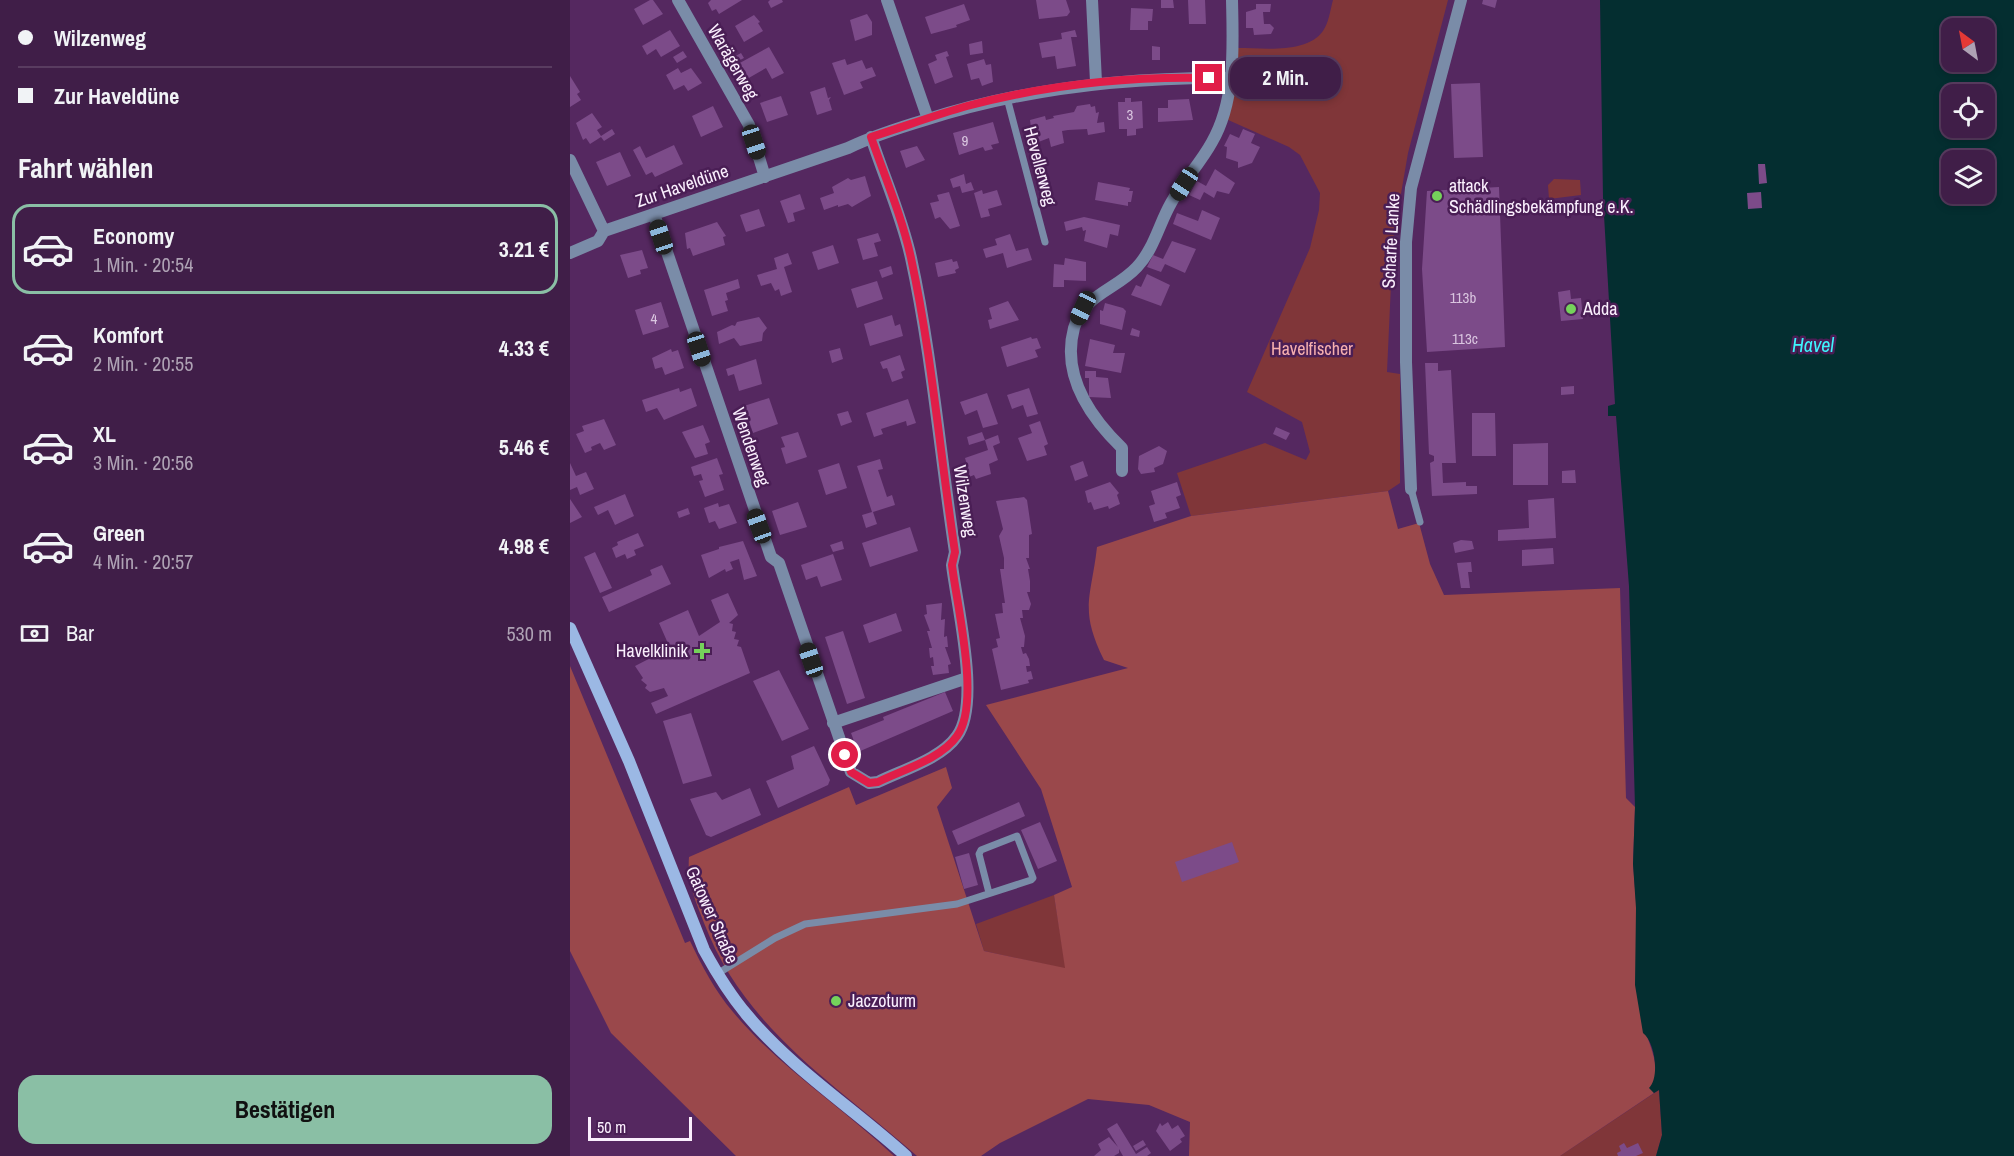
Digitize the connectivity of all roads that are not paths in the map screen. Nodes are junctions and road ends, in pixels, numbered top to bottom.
1 (678, 0) edge
2 (887, 0) edge
3 (1092, 0) edge
4 (1232, 0) edge
5 (1461, 0) edge
6 (1230, 78) junction
7 (1096, 82) junction
8 (1007, 98) junction
9 (928, 119) junction
10 (871, 137) junction
11 (570, 160) edge
12 (765, 177) junction
13 (654, 214) junction
14 (604, 231) junction
15 (1045, 242) dead end
16 (570, 253) edge
17 (1122, 471) dead end
18 (1412, 489) joint
19 (1420, 522) dead end
20 (570, 628) edge
21 (967, 678) junction
22 (833, 723) junction
23 (989, 893) junction
24 (717, 974) junction
25 (906, 1156) edge

1 - 12 street, Warägerweg
2 - 9 street
3 - 7 street
4 - 6 street
5 - 18 street, Scharfe Lanke
6 - 7 street, Zur Haveldüne
6 - 17 street
7 - 8 street, Zur Haveldüne
8 - 9 street, Zur Haveldüne
8 - 15 lane, Hevellerweg
9 - 10 street, Zur Haveldüne
10 - 12 street, Zur Haveldüne
10 - 21 street, Wilzenweg
11 - 14 street
12 - 13 street, Zur Haveldüne
13 - 14 street, Zur Haveldüne
13 - 22 street, Wendenweg
14 - 16 street, Zur Haveldüne
18 - 19 lane
20 - 24 main road, Gatower Straße
21 - 22 street
21 - 22 street, Wilzenweg
23 - 23 lane
23 - 24 lane
24 - 25 main road, Gatower Straße

